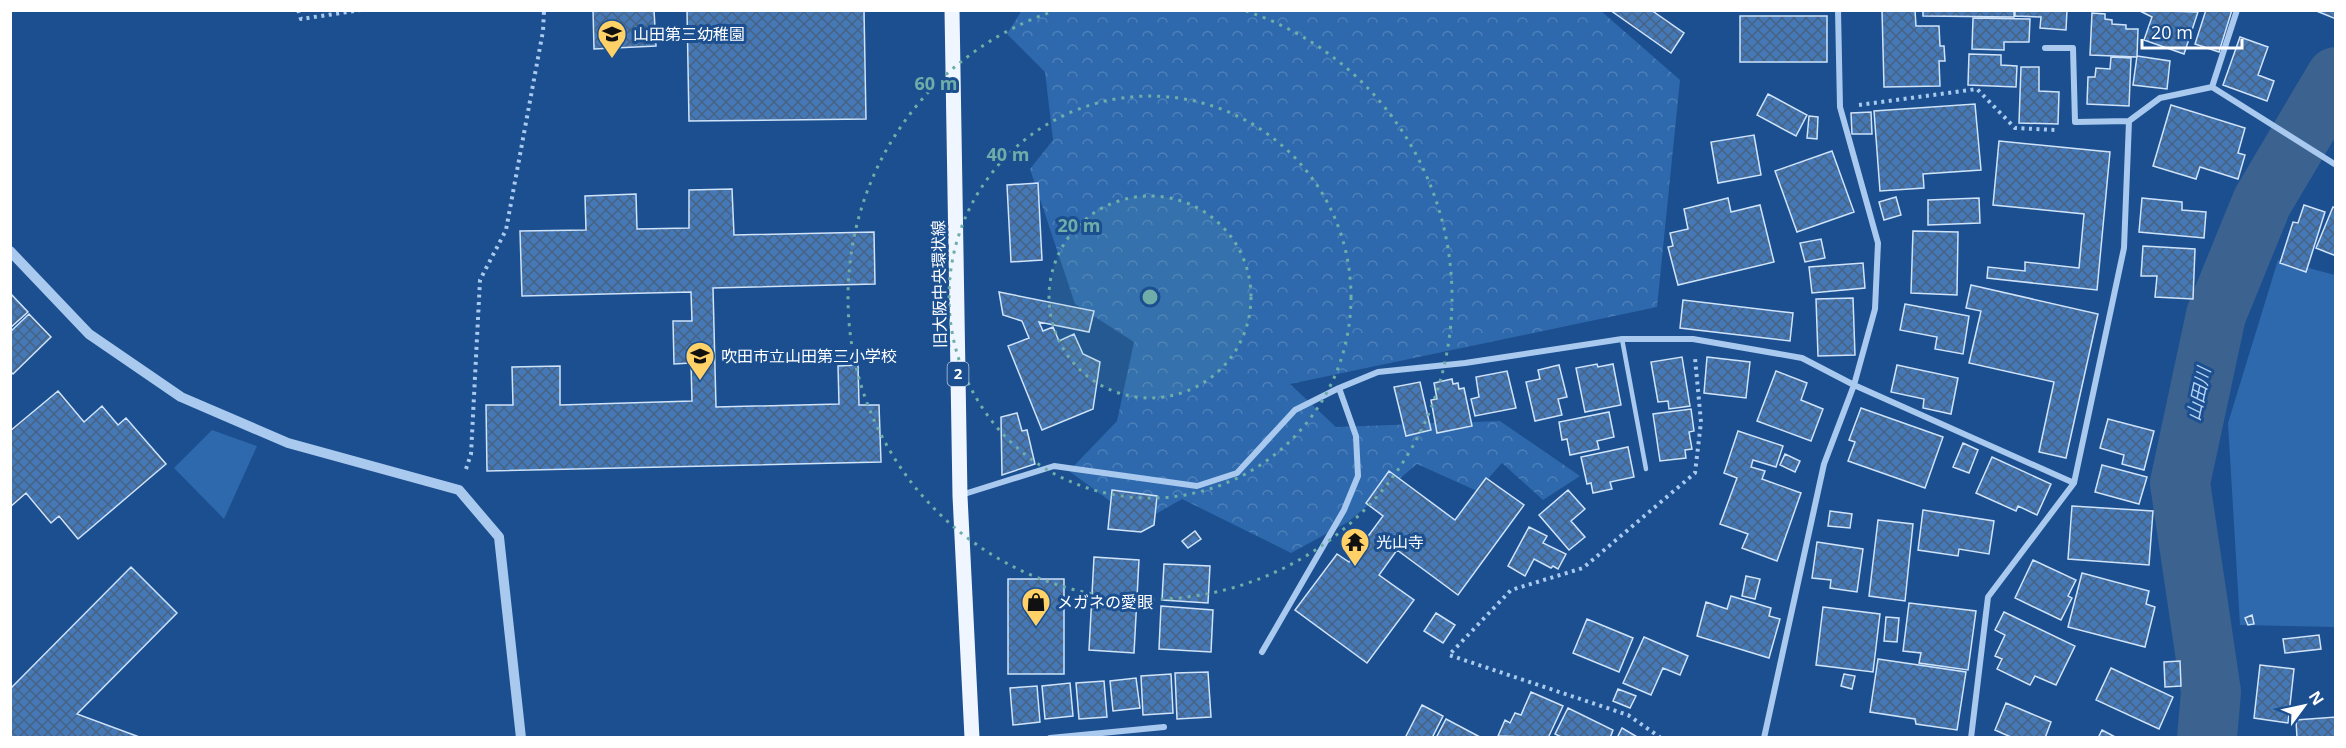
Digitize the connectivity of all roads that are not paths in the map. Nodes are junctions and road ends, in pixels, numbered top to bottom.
1 (952, 10) edge
2 (1838, 10) edge
3 (2237, 10) edge
4 (2045, 48) dead end
5 (2212, 87) junction
6 (2129, 122) junction
7 (2332, 163) edge
8 (10, 251) edge
9 (1622, 339) junction
10 (1854, 385) junction
11 (1339, 387) junction
12 (1646, 469) dead end
13 (2074, 483) junction
14 (960, 496) junction
15 (1262, 652) dead end
16 (1164, 728) dead end
17 (522, 738) edge
18 (972, 738) edge
19 (1050, 738) edge
20 (1764, 738) edge
21 (1971, 738) edge

1 - 14 main road, 旧大阪中央環状線 / 2
2 - 10 street
3 - 5 street
4 - 6 street
5 - 6 street
5 - 7 street
6 - 13 street
8 - 17 street
9 - 10 street
9 - 11 street
9 - 12 lane
10 - 13 street
10 - 20 street
11 - 14 street
11 - 15 street
13 - 21 street
14 - 18 main road, 旧大阪中央環状線 / 2
16 - 19 street

